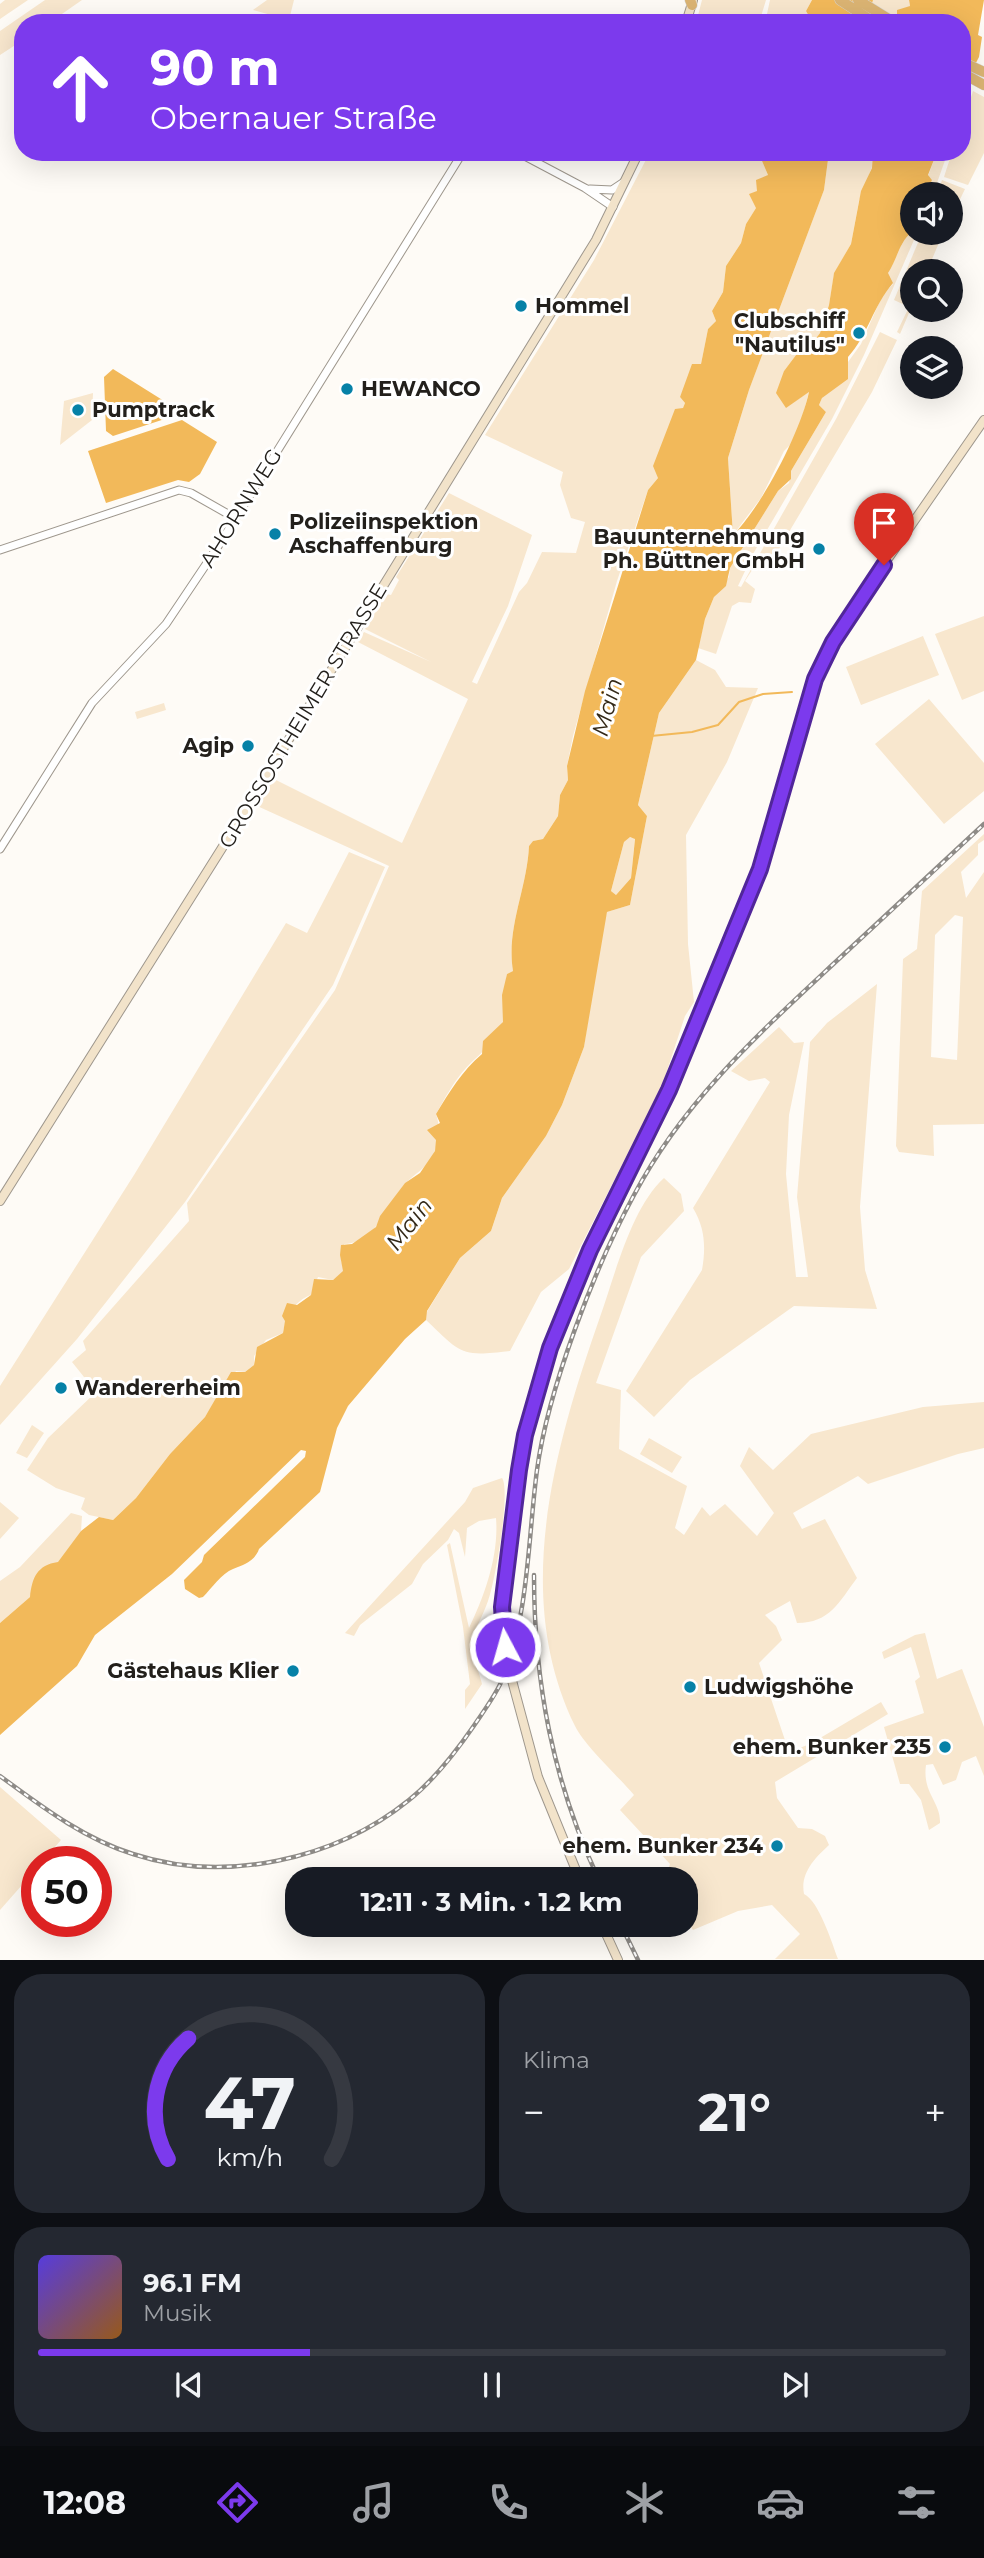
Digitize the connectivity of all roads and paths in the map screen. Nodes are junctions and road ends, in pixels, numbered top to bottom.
1 (840, 0) edge
2 (859, 0) edge
3 (861, 14) edge
4 (881, 14) edge
5 (457, 161) edge
6 (534, 161) edge
7 (635, 161) edge
8 (627, 179) junction
9 (585, 188) junction
10 (613, 207) junction
11 (984, 419) edge
12 (235, 518) junction
13 (0, 550) edge
14 (0, 849) edge
15 (0, 1201) edge
16 (575, 1867) edge
17 (608, 1937) edge
18 (618, 1959) edge

1 - 3 highway
2 - 4 highway
5 - 12 street, AHORNWEG
6 - 9 street
7 - 8 main road, GROSSOSTHEIMER STRASSE
8 - 9 street
8 - 10 main road, GROSSOSTHEIMER STRASSE
9 - 10 street
10 - 15 main road, GROSSOSTHEIMER STRASSE
11 - 16 main road
12 - 13 street
12 - 14 street, AHORNWEG
17 - 18 main road

